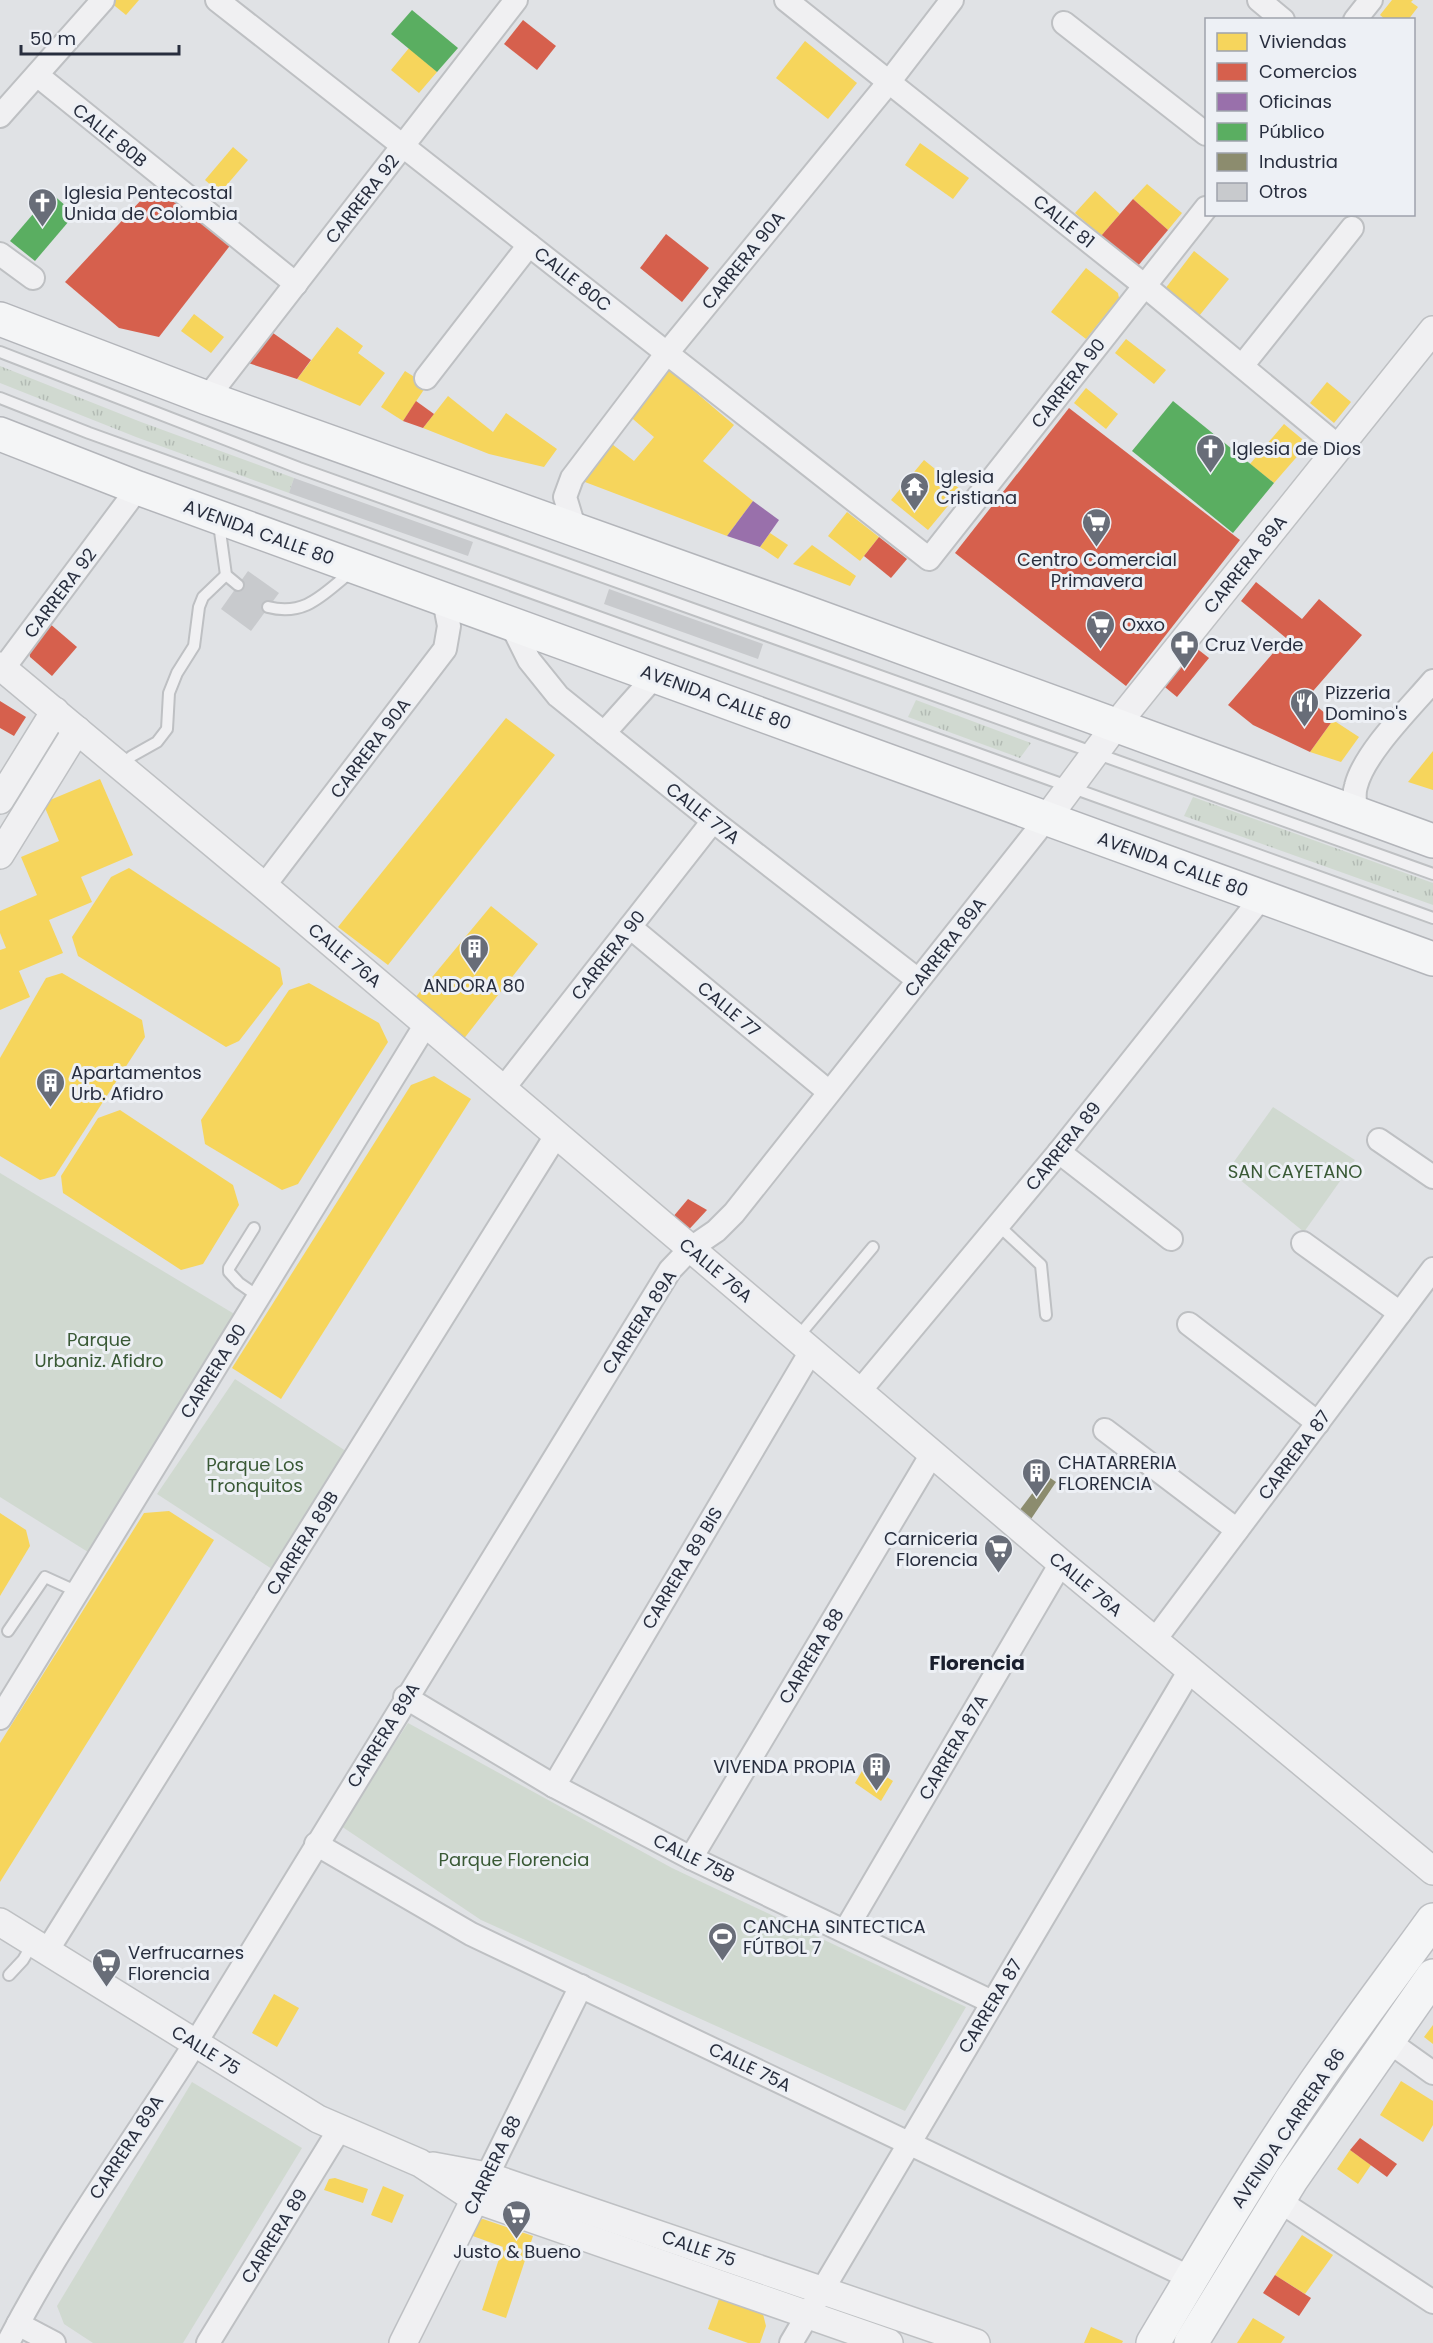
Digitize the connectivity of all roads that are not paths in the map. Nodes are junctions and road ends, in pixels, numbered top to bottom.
1 (103, 0) edge
2 (217, 0) edge
3 (516, 0) edge
4 (786, 0) edge
5 (952, 0) edge
6 (1259, 0) edge
7 (1371, 0) edge
8 (1281, 18) edge
9 (1358, 18) edge
10 (1064, 23) dead end
11 (37, 75) junction
12 (889, 82) junction
13 (0, 117) edge
14 (1205, 133) edge
15 (404, 146) junction
16 (1205, 209) edge
17 (1352, 228) dead end
18 (530, 245) junction
19 (0, 254) edge
20 (33, 278) dead end
21 (296, 284) junction
22 (1145, 286) junction
23 (0, 319) edge
24 (1433, 330) edge
25 (0, 352) edge
26 (667, 353) junction
27 (1242, 366) junction
28 (426, 378) dead end
29 (0, 398) edge
30 (207, 398) junction
31 (0, 434) edge
32 (1339, 447) junction
33 (138, 488) junction
34 (219, 518) junction
35 (575, 531) junction
36 (929, 559) joint
37 (356, 568) junction
38 (226, 575) junction
39 (238, 585) dead end
40 (444, 600) junction
41 (268, 608) dead end
42 (511, 624) junction
43 (2, 668) edge
44 (656, 675) junction
45 (1433, 681) edge
46 (54, 711) junction
47 (1116, 725) junction
48 (77, 730) junction
49 (604, 733) junction
50 (1095, 753) junction
51 (120, 766) junction
52 (1070, 787) junction
53 (0, 800) edge
54 (1357, 814) junction
55 (1047, 818) junction
56 (713, 821) junction
57 (1433, 842) edge
58 (0, 855) edge
59 (1433, 874) edge
60 (264, 886) junction
61 (1262, 897) junction
62 (1433, 918) edge
63 (630, 927) junction
64 (1433, 958) edge
65 (918, 980) junction
66 (426, 1024) junction
67 (503, 1089) junction
68 (829, 1092) junction
69 (557, 1134) junction
70 (1379, 1140) dead end
71 (1059, 1152) junction
72 (1433, 1177) edge
73 (998, 1225) junction
74 (254, 1228) dead end
75 (1171, 1239) dead end
76 (1304, 1243) dead end
77 (873, 1247) dead end
78 (691, 1248) junction
79 (1431, 1277) edge
80 (259, 1297) junction
81 (1400, 1313) junction
82 (1046, 1315) dead end
83 (1189, 1324) dead end
84 (804, 1345) junction
85 (859, 1392) junction
86 (1318, 1423) junction
87 (1104, 1430) dead end
88 (932, 1454) junction
89 (1237, 1530) junction
90 (1061, 1563) junction
91 (78, 1592) junction
92 (8, 1631) dead end
93 (1154, 1641) junction
94 (1190, 1670) junction
95 (405, 1697) junction
96 (0, 1718) edge
97 (554, 1786) junction
98 (316, 1844) junction
99 (691, 1858) junction
100 (1433, 1871) edge
101 (1433, 1920) edge
102 (0, 1922) edge
103 (845, 1931) junction
104 (40, 1947) junction
105 (9, 1975) dead end
106 (1433, 1976) edge
107 (581, 1986) junction
108 (992, 2002) junction
109 (1388, 2041) junction
110 (195, 2043) junction
111 (1433, 2073) edge
112 (339, 2130) junction
113 (909, 2143) junction
114 (420, 2163) junction
115 (487, 2176) junction
116 (475, 2199) junction
117 (1278, 2200) junction
118 (1191, 2278) junction
119 (821, 2290) junction
120 (1433, 2302) edge
121 (807, 2314) junction
122 (13, 2333) edge
123 (54, 2343) edge
124 (208, 2343) edge
125 (404, 2343) edge
126 (791, 2343) edge
127 (889, 2343) edge
128 (976, 2343) edge
129 (1153, 2343) edge
130 (1191, 2343) edge

1 - 11 street
2 - 15 street, CALLE 80C
3 - 15 street, CARRERA 92
4 - 12 street, CALLE 81
5 - 12 street, CARRERA 90A
6 - 8 street
7 - 9 street
10 - 14 street
11 - 13 street
11 - 21 street, CALLE 80B
12 - 22 street, CALLE 81
12 - 26 street, CARRERA 90A
15 - 18 street, CALLE 80C
15 - 21 street, CARRERA 92
16 - 22 street, CARRERA 90
17 - 27 street
18 - 26 street, CALLE 80C
18 - 28 street
19 - 20 street
21 - 30 street, CARRERA 92
22 - 27 street, CALLE 81
22 - 36 street, CARRERA 90
23 - 30 main road
24 - 32 street, CARRERA 89A
25 - 50 lane
26 - 35 street, CARRERA 90A
26 - 36 street, CALLE 80C
27 - 32 street, CALLE 81
29 - 52 lane
30 - 35 main road
31 - 33 main road, AVENIDA CALLE 80
32 - 47 street, CARRERA 89A
33 - 34 main road, AVENIDA CALLE 80
33 - 43 street, CARRERA 92
34 - 37 main road, AVENIDA CALLE 80
34 - 38 lane
35 - 47 main road
37 - 40 main road, AVENIDA CALLE 80
37 - 41 lane
38 - 39 lane
38 - 51 lane
40 - 42 main road, AVENIDA CALLE 80
40 - 60 street, CARRERA 90A
42 - 44 main road, AVENIDA CALLE 80
42 - 49 street, CALLE 77A
43 - 46 street, CALLE 76A
44 - 49 street
44 - 55 main road, AVENIDA CALLE 80
45 - 54 street
46 - 48 street, CALLE 76A
46 - 53 street
47 - 50 street, CARRERA 89A
47 - 54 main road
48 - 51 street, CALLE 76A
48 - 58 street
49 - 56 street, CALLE 77A
50 - 52 street, CARRERA 89A
50 - 59 lane
51 - 60 street, CALLE 76A
52 - 55 street, CARRERA 89A
52 - 62 lane
54 - 57 main road
55 - 61 main road, AVENIDA CALLE 80
55 - 65 street, CARRERA 89A
56 - 63 street, CARRERA 90
56 - 65 street, CALLE 77A
60 - 66 street, CALLE 76A
61 - 64 main road, AVENIDA CALLE 80
61 - 71 street, CARRERA 89
63 - 67 street, CARRERA 90
63 - 68 street, CALLE 77
65 - 68 street, CARRERA 89A
66 - 67 street, CALLE 76A
66 - 80 street, CARRERA 90
67 - 69 street, CALLE 76A
68 - 78 street, CARRERA 89A
69 - 78 street, CALLE 76A
69 - 104 street, CARRERA 89B
70 - 72 street
71 - 73 street, CARRERA 89
71 - 75 street
73 - 82 lane
73 - 85 street, CARRERA 89
74 - 80 lane
76 - 81 street
77 - 84 lane
78 - 84 street, CALLE 76A
78 - 95 street, CARRERA 89A
79 - 81 street, CARRERA 87
80 - 91 street, CARRERA 90
81 - 86 street, CARRERA 87
83 - 86 street
84 - 85 street, CALLE 76A
84 - 97 street, CARRERA 89 BIS
85 - 88 street, CALLE 76A
86 - 89 street, CARRERA 87
87 - 89 street
88 - 90 street, CALLE 76A
88 - 99 street, CARRERA 88
89 - 93 street, CARRERA 87
90 - 93 street, CALLE 76A
90 - 103 street, CARRERA 87A
91 - 92 lane
91 - 96 street, CARRERA 90
93 - 94 street, CALLE 76A
94 - 100 street, CALLE 76A
94 - 108 street, CARRERA 87
95 - 97 street, CALLE 75B
95 - 98 street, CARRERA 89A
97 - 99 street, CALLE 75B
98 - 107 street, CALLE 75A
98 - 110 street, CARRERA 89A
99 - 103 street, CALLE 75B
101 - 118 main road, AVENIDA CARRERA 86
102 - 104 street, CALLE 75
103 - 108 street, CALLE 75B
104 - 105 lane
104 - 110 street, CALLE 75
106 - 109 main road, AVENIDA CARRERA 86
107 - 113 street, CALLE 75A
107 - 115 street, CARRERA 88
108 - 113 street, CARRERA 87
109 - 111 street
109 - 117 main road, AVENIDA CARRERA 86
110 - 112 street, CALLE 75
110 - 122 street, CARRERA 89A
112 - 114 street, CALLE 75
112 - 124 street, CARRERA 89
113 - 118 street, CALLE 75A
113 - 119 street, CARRERA 87
114 - 115 street, CALLE 75
114 - 116 street, CALLE 75
115 - 116 street, CARRERA 88
115 - 119 street, CALLE 75
116 - 121 street, CALLE 75
116 - 125 street, CARRERA 88
117 - 120 street
117 - 130 main road, AVENIDA CARRERA 86
118 - 129 main road, AVENIDA CARRERA 86
119 - 121 street, CARRERA 87
119 - 128 street, CALLE 75
121 - 126 street, CARRERA 87
121 - 127 street, CALLE 75
122 - 123 street

